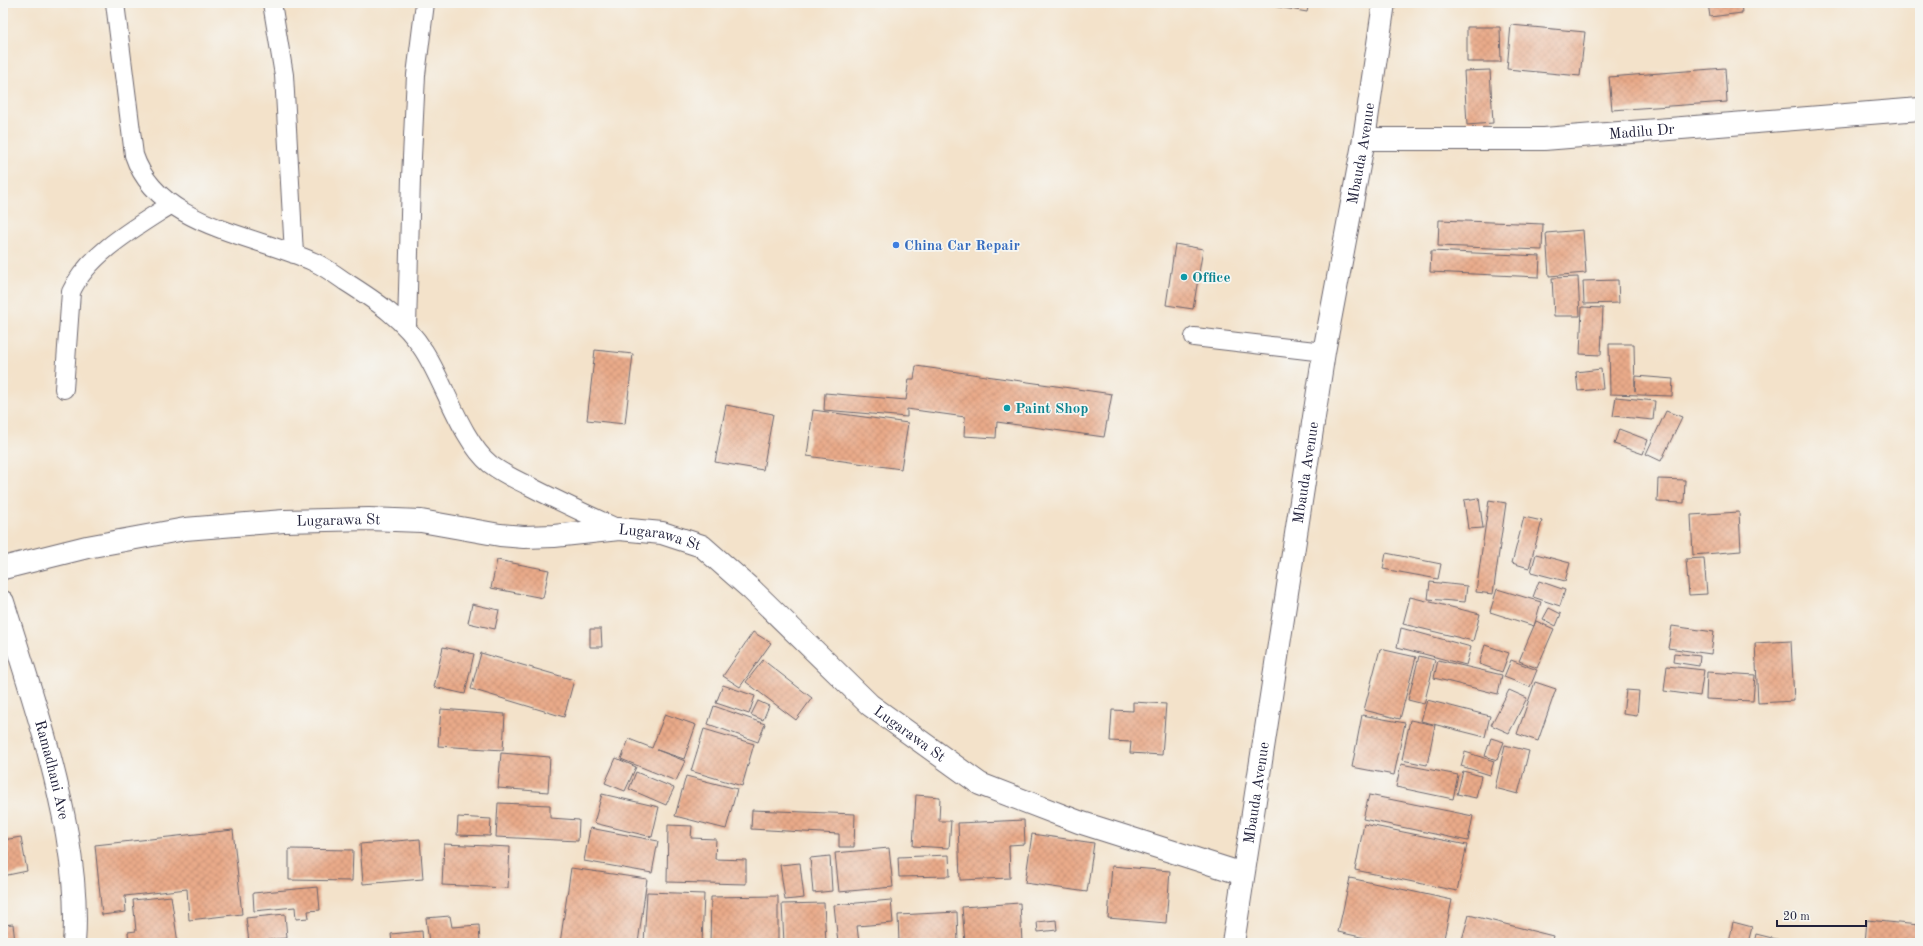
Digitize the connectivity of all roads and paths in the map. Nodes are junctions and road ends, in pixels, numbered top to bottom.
1 (115, 3) edge
2 (272, 3) edge
3 (425, 3) edge
4 (1384, 3) edge
5 (1920, 109) edge
6 (1364, 139) junction
7 (170, 205) junction
8 (294, 254) junction
9 (407, 327) junction
10 (1194, 337) dead end
11 (1324, 352) junction
12 (64, 389) dead end
13 (618, 529) junction
14 (3, 568) edge
15 (3, 602) edge
16 (1243, 874) junction
17 (74, 943) edge
18 (1233, 943) edge

1 - 7 lane
2 - 8 lane
3 - 9 lane
4 - 6 street, Mbauda Avenue
5 - 6 street, Madilu Dr
6 - 11 street, Mbauda Avenue
7 - 8 lane
7 - 12 lane
8 - 9 lane
9 - 13 lane
10 - 11 lane
11 - 16 street, Mbauda Avenue
13 - 14 street, Lugarawa St
13 - 16 street, Lugarawa St
15 - 17 street, Ramadhani Ave
16 - 18 street, Mbauda Avenue

